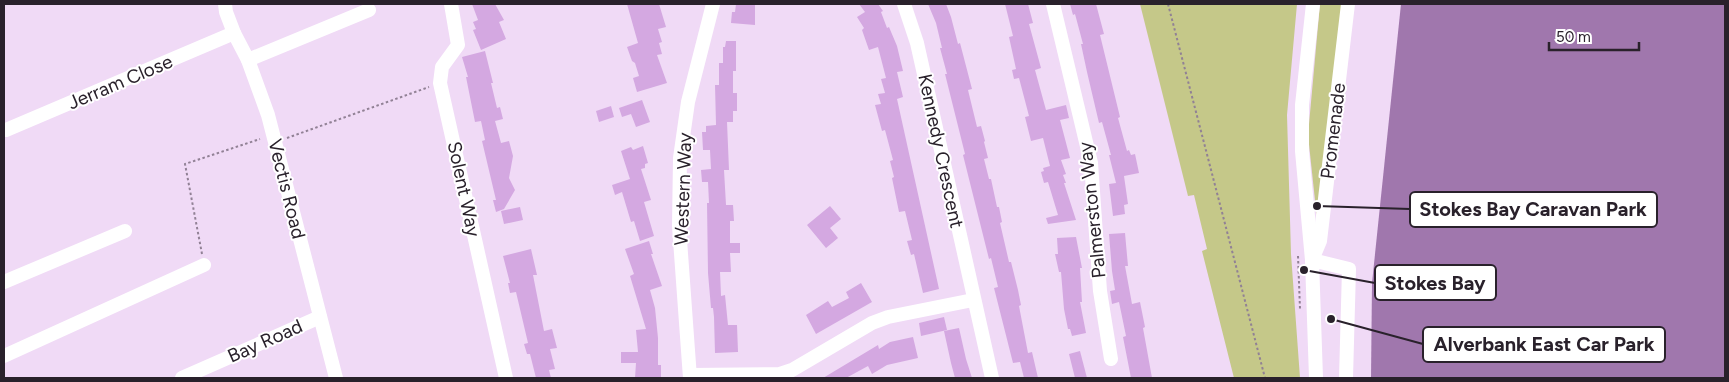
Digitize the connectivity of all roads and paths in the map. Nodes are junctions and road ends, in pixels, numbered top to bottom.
1 (225, 4) edge
2 (451, 4) edge
3 (713, 4) edge
4 (904, 4) edge
5 (1053, 4) edge
6 (1168, 4) edge
7 (1313, 4) edge
8 (1348, 4) edge
9 (371, 12) edge
10 (234, 33) junction
11 (248, 60) junction
12 (440, 83) junction
13 (7, 132) edge
14 (275, 139) junction
15 (125, 231) dead end
16 (1312, 260) junction
17 (204, 266) joint
18 (4, 282) edge
19 (973, 300) junction
20 (320, 317) junction
21 (4, 356) edge
22 (1111, 359) dead end
23 (795, 374) edge
24 (691, 377) edge
25 (182, 378) edge
26 (336, 378) edge
27 (506, 378) edge
28 (992, 378) edge
29 (1265, 378) edge
30 (1316, 378) edge
31 (1346, 378) edge

1 - 10 street, Vectis Road
2 - 12 street, Solent Way
3 - 24 street, Western Way
4 - 19 street, Kennedy Crescent
5 - 22 street, Palmerston Way
6 - 29 path
7 - 16 street
8 - 16 street, Promenade
9 - 11 street
10 - 11 street, Vectis Road
10 - 13 street, Jerram Close
11 - 14 street, Vectis Road
12 - 14 path
12 - 27 street, Solent Way
14 - 17 path
14 - 20 street, Vectis Road
15 - 18 street
16 - 30 street
16 - 31 street
17 - 21 street
19 - 23 street
19 - 28 street, Kennedy Crescent
20 - 25 street, Bay Road
20 - 26 street, Vectis Road
23 - 24 street

